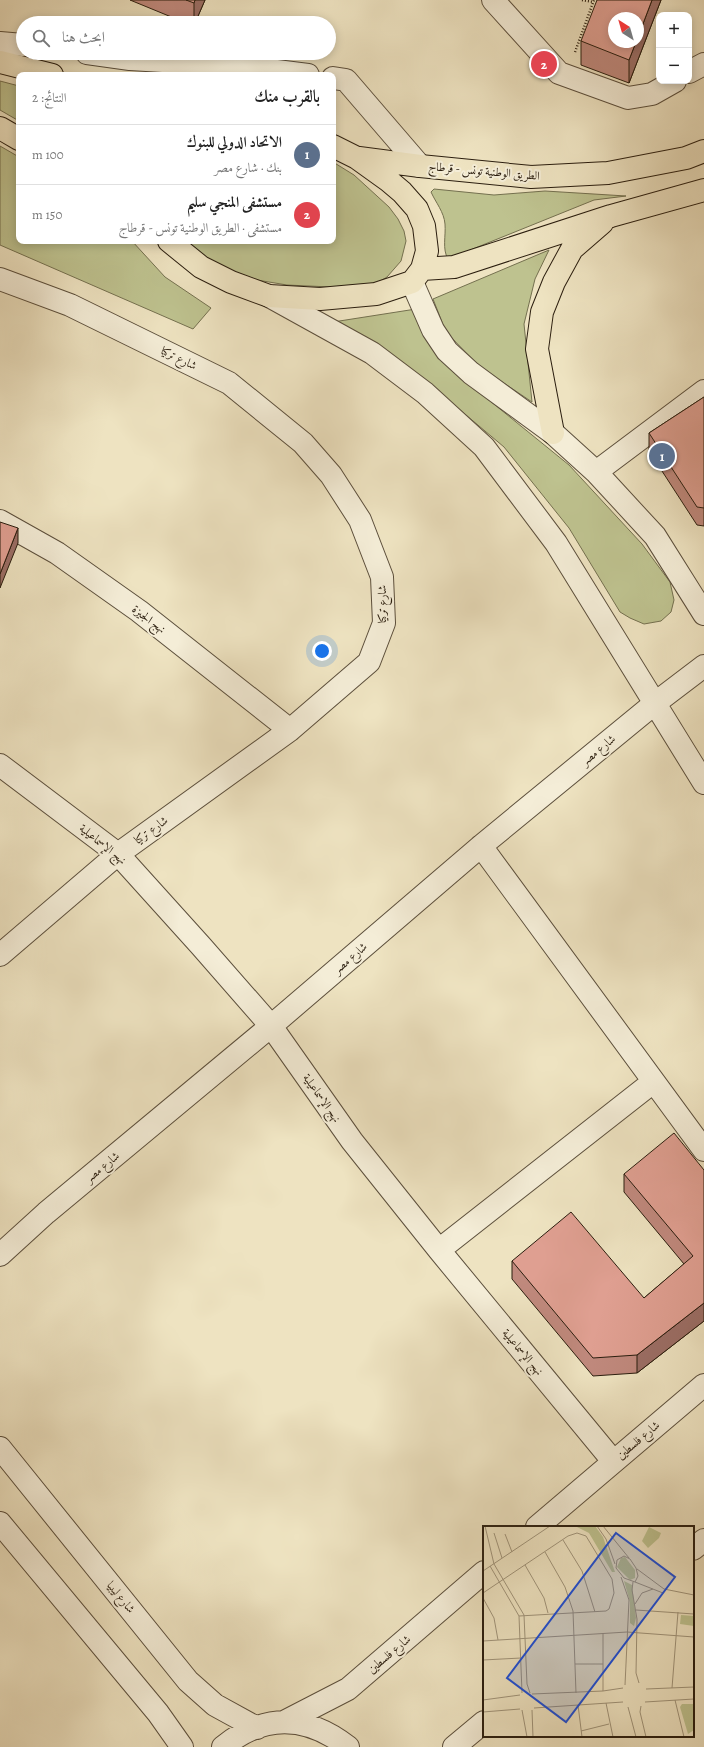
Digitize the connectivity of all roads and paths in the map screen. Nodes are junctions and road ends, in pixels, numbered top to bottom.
1 (493, 0) edge
2 (582, 0) edge
3 (593, 1) edge
4 (0, 43) edge
5 (16, 44) edge
6 (139, 60) edge
7 (0, 62) edge
8 (704, 64) edge
9 (226, 70) edge
10 (692, 70) edge
11 (40, 72) edge
12 (259, 72) edge
13 (566, 75) junction
14 (336, 78) edge
15 (670, 84) edge
16 (0, 128) edge
17 (16, 137) edge
18 (336, 148) edge
19 (704, 151) edge
20 (357, 158) junction
21 (420, 166) junction
22 (704, 190) edge
23 (611, 216) junction
24 (173, 244) edge
25 (417, 275) junction
26 (0, 279) edge
27 (269, 296) junction
28 (704, 391) edge
29 (553, 433) junction
30 (596, 472) junction
31 (0, 521) edge
32 (704, 614) edge
33 (704, 666) edge
34 (654, 704) junction
35 (290, 730) junction
36 (0, 765) edge
37 (704, 783) edge
38 (481, 846) junction
39 (118, 854) junction
40 (0, 955) edge
41 (271, 1026) junction
42 (653, 1082) junction
43 (704, 1150) edge
44 (439, 1250) junction
45 (0, 1256) edge
46 (704, 1386) edge
47 (0, 1448) edge
48 (613, 1461) junction
49 (0, 1523) edge
50 (538, 1526) edge
51 (483, 1573) edge
52 (284, 1722) junction
53 (483, 1723) edge
54 (258, 1728) junction
55 (182, 1747) edge
56 (223, 1747) edge
57 (348, 1747) edge
58 (454, 1747) edge

1 - 13 street
2 - 3 path
3 - 13 path
4 - 5 street
6 - 9 street
7 - 11 main road
8 - 10 street
9 - 12 street
13 - 15 street
14 - 21 street
16 - 17 main road
18 - 20 main road, الطريق الوطنية تونس - قرطاج
19 - 21 main road, الطريق الوطنية تونس - قرطاج
20 - 21 main road, الطريق الوطنية تونس - قرطاج
20 - 25 main road, الطريق الوطنية تونس - قرطاج
22 - 23 main road
23 - 25 main road
23 - 29 main road
24 - 27 main road
25 - 27 main road
25 - 29 street
26 - 35 street, شارع تركيا
27 - 34 street
28 - 30 street
29 - 30 street
30 - 32 street
31 - 35 street, نهج الجيزة
33 - 34 street, شارع مصر
34 - 37 street
34 - 38 street, شارع مصر
35 - 39 street, شارع تركيا
36 - 39 street, نهج الإسماعيلية
38 - 41 street, شارع مصر
38 - 42 street
39 - 40 street, شارع تركيا
39 - 41 street, نهج الإسماعيلية
41 - 44 street, نهج الإسماعيلية
41 - 45 street, شارع مصر
42 - 43 street
42 - 44 street
44 - 48 street, نهج الإسماعيلية
46 - 48 street, شارع فلسطين
47 - 54 street, شارع ليبيا
48 - 50 street, شارع فلسطين
49 - 55 street
51 - 52 street, شارع فلسطين
52 - 54 street
52 - 57 street
53 - 58 street
54 - 56 street

